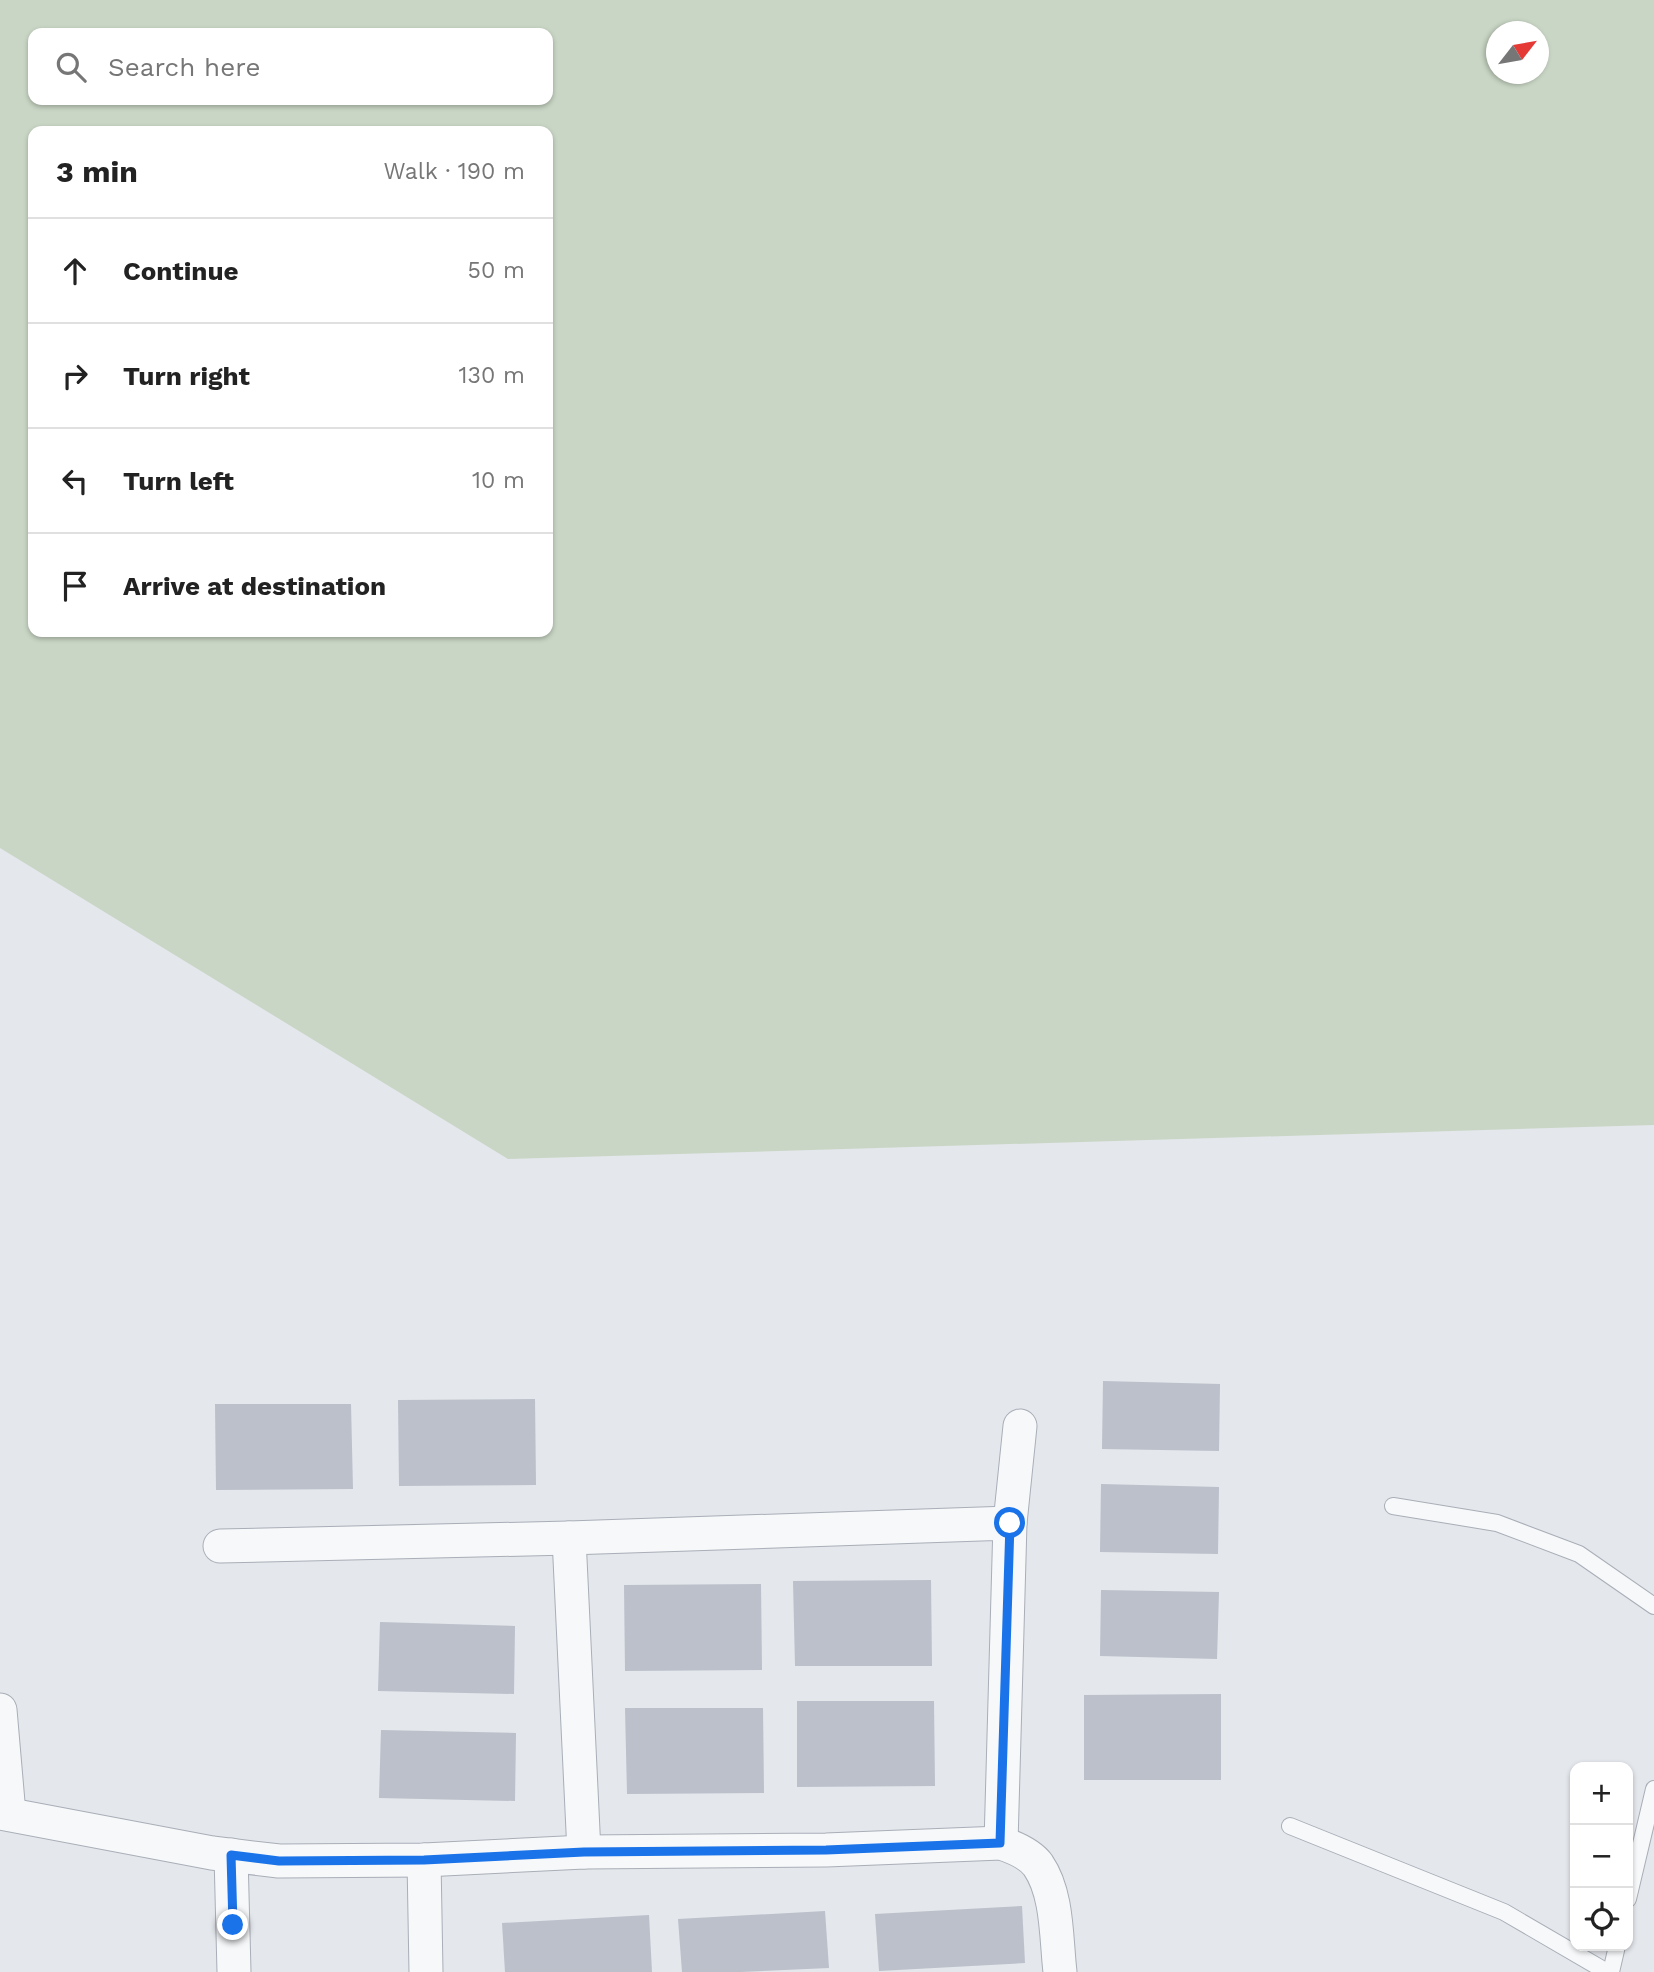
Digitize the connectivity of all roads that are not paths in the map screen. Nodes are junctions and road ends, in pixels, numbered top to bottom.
1 (1020, 1426) dead end
2 (1393, 1506) dead end
3 (1010, 1523) junction
4 (569, 1538) junction
5 (220, 1546) dead end
6 (1654, 1606) edge
7 (0, 1710) edge
8 (1654, 1789) edge
9 (5, 1813) edge
10 (1290, 1826) dead end
11 (1000, 1843) junction
12 (584, 1852) junction
13 (231, 1855) junction
14 (424, 1860) junction
15 (1631, 1888) edge
16 (1615, 1951) edge
17 (234, 1972) edge
18 (426, 1972) edge
19 (1060, 1972) edge
20 (1609, 1972) edge

1 - 3 street
2 - 6 lane
3 - 4 street
3 - 11 street
4 - 5 street
4 - 12 street
7 - 9 street
8 - 15 lane
9 - 13 street
10 - 20 lane
11 - 12 street
11 - 19 street
12 - 14 street
13 - 14 street
13 - 17 street
14 - 18 street
16 - 20 lane

